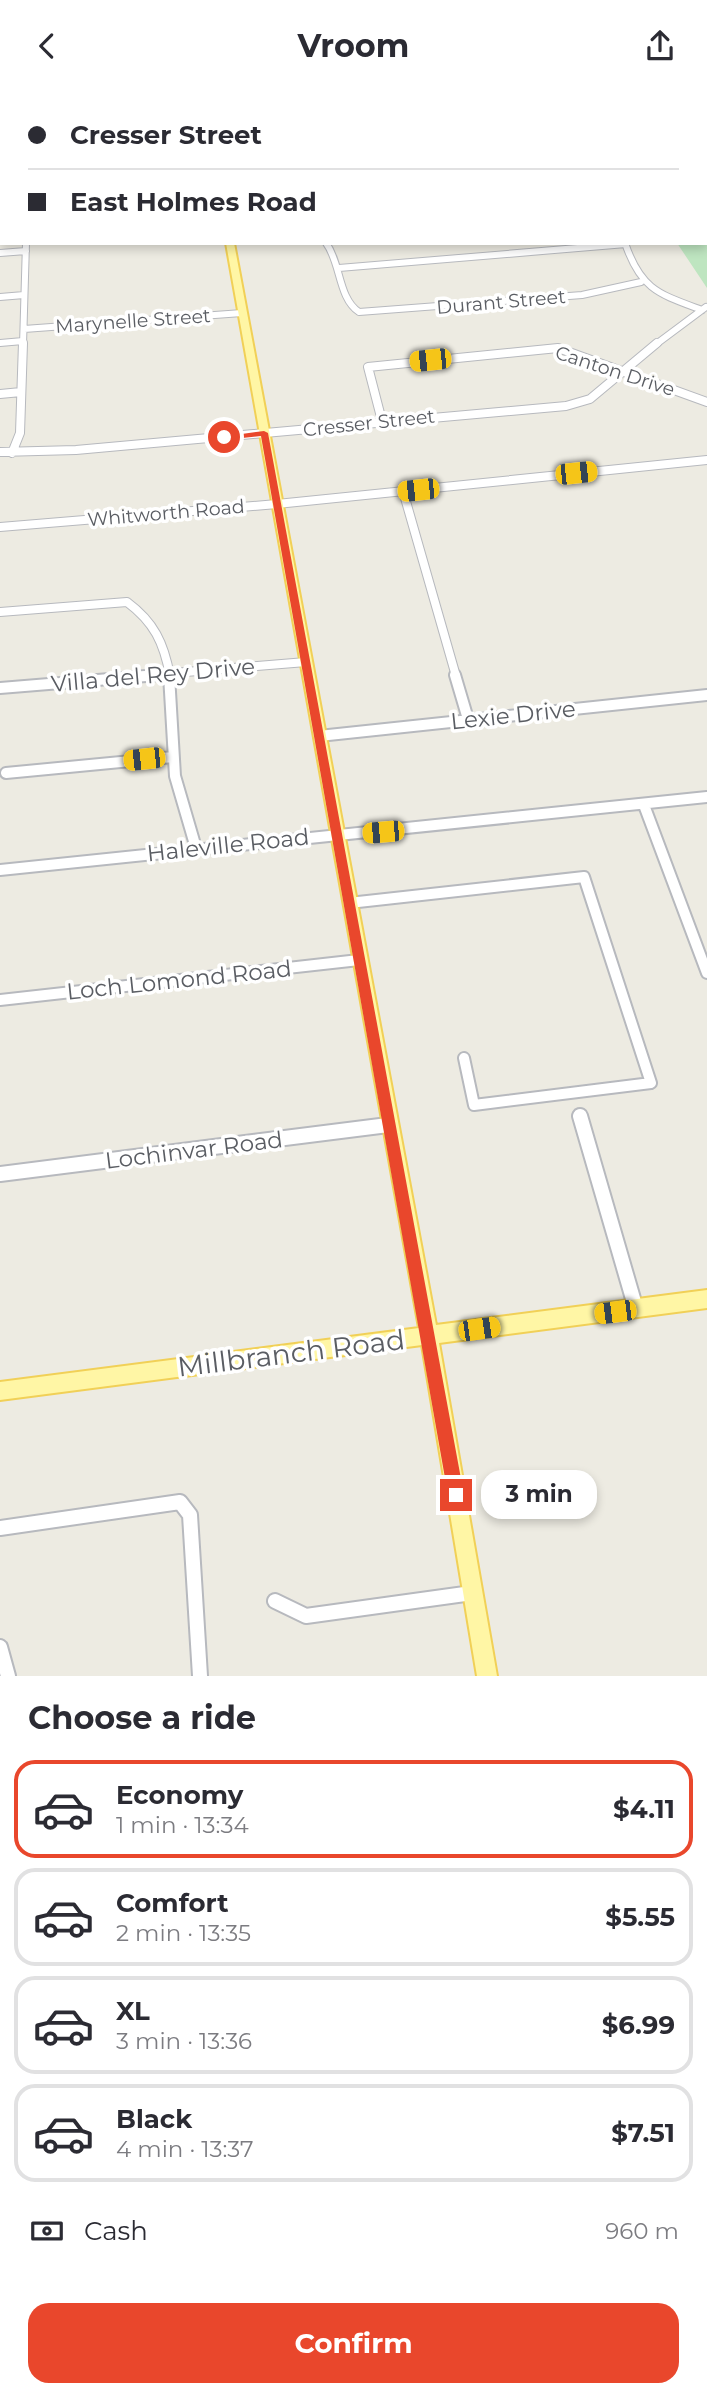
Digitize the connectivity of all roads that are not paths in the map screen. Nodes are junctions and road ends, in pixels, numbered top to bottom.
1 (230, 245) edge
2 (327, 245) edge
3 (614, 245) edge
4 (626, 245) edge
5 (26, 247) edge
6 (0, 253) edge
7 (339, 268) junction
8 (642, 282) junction
9 (24, 295) junction
10 (0, 297) edge
11 (704, 308) edge
12 (242, 313) junction
13 (139, 320) junction
14 (24, 329) junction
15 (140, 332) dead end
16 (23, 341) junction
17 (0, 343) edge
18 (620, 371) junction
19 (22, 392) junction
20 (0, 394) edge
21 (707, 403) edge
22 (382, 421) junction
23 (264, 433) junction
24 (0, 452) edge
25 (12, 453) junction
26 (707, 460) edge
27 (403, 491) junction
28 (277, 504) junction
29 (0, 527) edge
30 (0, 612) edge
31 (306, 662) junction
32 (168, 673) junction
33 (0, 688) edge
34 (707, 695) edge
35 (468, 719) junction
36 (319, 736) junction
37 (173, 757) junction
38 (6, 773) dead end
39 (707, 797) edge
40 (644, 804) junction
41 (337, 834) junction
42 (196, 848) junction
43 (0, 870) edge
44 (349, 903) junction
45 (359, 960) junction
46 (707, 973) edge
47 (0, 1000) edge
48 (464, 1058) dead end
49 (580, 1117) dead end
50 (388, 1125) junction
51 (0, 1174) edge
52 (707, 1299) edge
53 (636, 1309) junction
54 (429, 1336) junction
55 (0, 1391) edge
56 (0, 1528) edge
57 (472, 1593) junction
58 (275, 1601) dead end
59 (0, 1647) edge
60 (8, 1676) edge
61 (200, 1676) edge
62 (487, 1676) edge

1 - 12 main road
2 - 7 street
3 - 7 street
4 - 8 street
5 - 6 street
5 - 9 street
7 - 8 street, Durant Street
8 - 11 street
9 - 10 street
9 - 14 street
11 - 18 street, Cresser Street
12 - 13 street, Marynelle Street
12 - 23 main road
13 - 14 street, Marynelle Street
13 - 15 street
14 - 16 street
16 - 17 street
16 - 19 street
18 - 21 street, Canton Drive
18 - 22 street, Cresser Street
18 - 22 street, Canton Drive
19 - 20 street
19 - 25 street
22 - 23 street, Cresser Street
23 - 25 street, Cresser Street
23 - 28 main road
24 - 25 street, Cresser Street
26 - 27 street, Whitworth Road
27 - 28 street, Whitworth Road
27 - 35 street
28 - 29 street, Whitworth Road
28 - 31 main road
30 - 32 street
31 - 32 street, Villa del Rey Drive
31 - 36 main road
32 - 33 street, Villa del Rey Drive
32 - 37 street
34 - 35 street, Lexie Drive
35 - 36 street, Lexie Drive
36 - 41 main road
37 - 38 street
37 - 42 street
39 - 40 street, Haleville Road
40 - 41 street, Haleville Road
40 - 46 street
41 - 42 street, Haleville Road
41 - 44 main road
42 - 43 street, Haleville Road
44 - 45 main road
44 - 48 street
45 - 47 street, Loch Lomond Road
45 - 50 main road
49 - 53 street
50 - 51 street, Lochinvar Road
50 - 54 main road
52 - 53 main road, Millbranch Road
53 - 54 main road, Millbranch Road
54 - 55 main road, Millbranch Road
54 - 57 main road
56 - 61 street
57 - 58 street
57 - 62 main road
59 - 60 street

